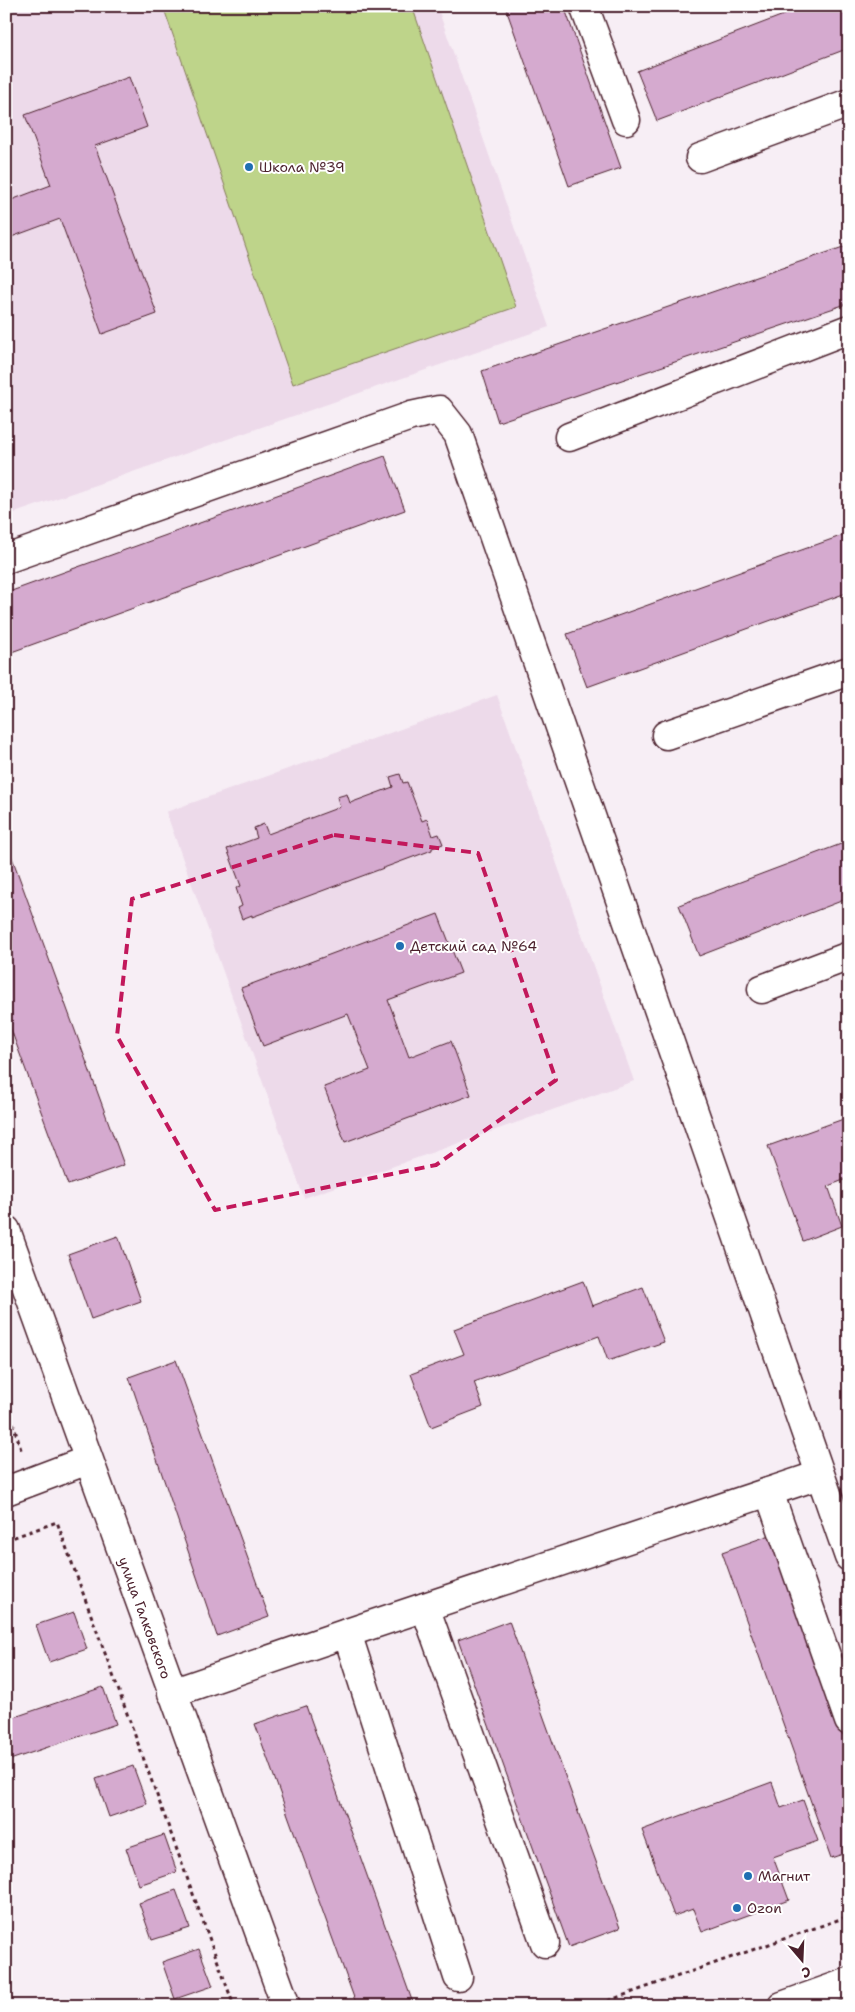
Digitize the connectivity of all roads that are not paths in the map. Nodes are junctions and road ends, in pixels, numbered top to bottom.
1 (584, 6) edge
2 (849, 103) edge
3 (626, 120) dead end
4 (700, 158) dead end
5 (849, 329) edge
6 (569, 436) dead end
7 (6, 559) edge
8 (849, 671) edge
9 (666, 735) dead end
10 (849, 956) edge
11 (762, 989) dead end
12 (6, 1230) edge
13 (88, 1460) junction
14 (819, 1475) junction
15 (6, 1491) edge
16 (769, 1492) junction
17 (839, 1498) edge
18 (849, 1556) edge
19 (425, 1607) junction
20 (347, 1633) junction
21 (172, 1692) junction
22 (849, 1721) edge
23 (545, 1943) dead end
24 (458, 1978) dead end
25 (849, 1982) edge
26 (286, 2006) edge
27 (782, 2006) edge

1 - 3 street
2 - 4 street
5 - 6 street
7 - 14 street
8 - 9 street
10 - 11 street
12 - 13 street, улица Галковского
13 - 15 street
13 - 21 street, улица Галковского
14 - 16 street
14 - 17 street
16 - 19 street
16 - 22 street
17 - 18 street
19 - 20 street
19 - 23 street
20 - 21 street
20 - 24 street
21 - 26 street, улица Галковского
25 - 27 street

